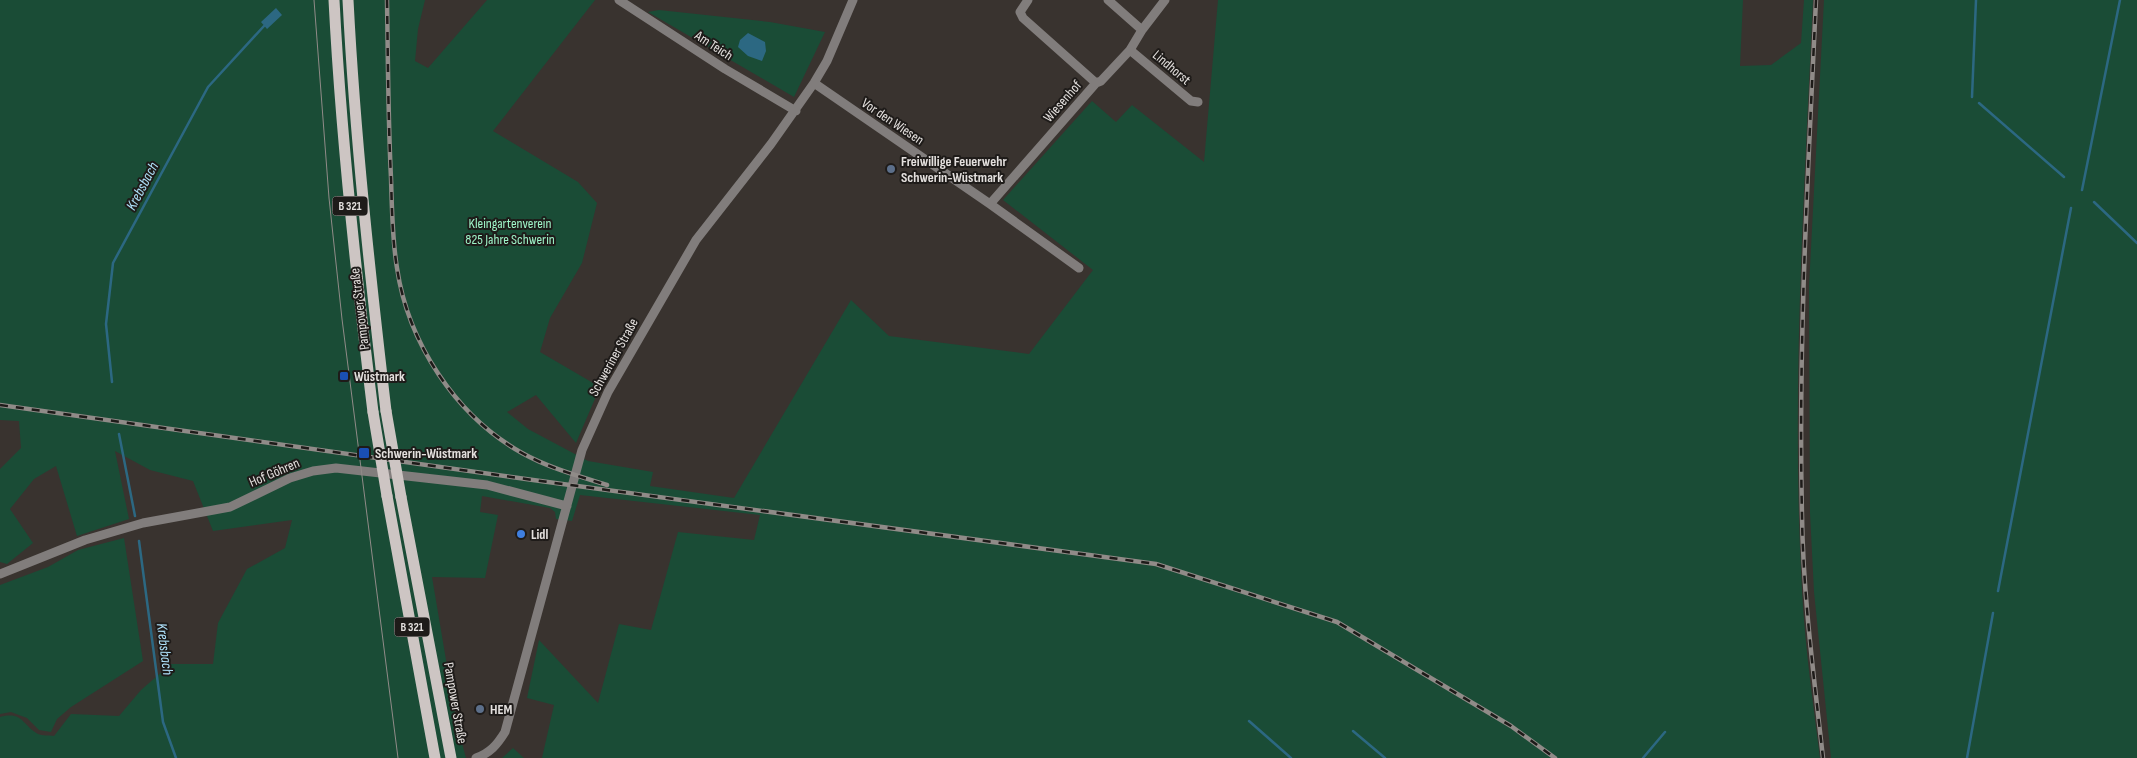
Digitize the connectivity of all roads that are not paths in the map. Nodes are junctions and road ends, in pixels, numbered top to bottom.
1 (334, 0) edge
2 (348, 0) edge
3 (619, 0) edge
4 (853, 0) edge
5 (1028, 0) edge
6 (1108, 0) edge
7 (1165, 0) edge
8 (1142, 30) junction
9 (1130, 50) junction
10 (814, 83) junction
11 (1096, 83) junction
12 (1198, 102) dead end
13 (796, 110) junction
14 (990, 204) junction
15 (1079, 268) dead end
16 (567, 506) junction
17 (0, 574) edge
18 (435, 758) edge
19 (451, 758) edge
20 (476, 758) edge

1 - 18 main road, Pampower Straße / B 321, bridge
2 - 19 main road, Pampower Straße / B 321, bridge
3 - 13 street, Am Teich
4 - 10 street, Schweriner Straße
5 - 11 street, Wiesenhof
6 - 8 street
7 - 8 street
8 - 9 street
9 - 11 street
9 - 12 street, Lindhorst
10 - 13 street, Schweriner Straße
10 - 14 street, Vor den Wiesen
11 - 14 street, Wiesenhof
13 - 16 street, Schweriner Straße
14 - 15 street, Vor den Wiesen
16 - 17 street, Hof Göhren
16 - 20 street, Schweriner Straße

